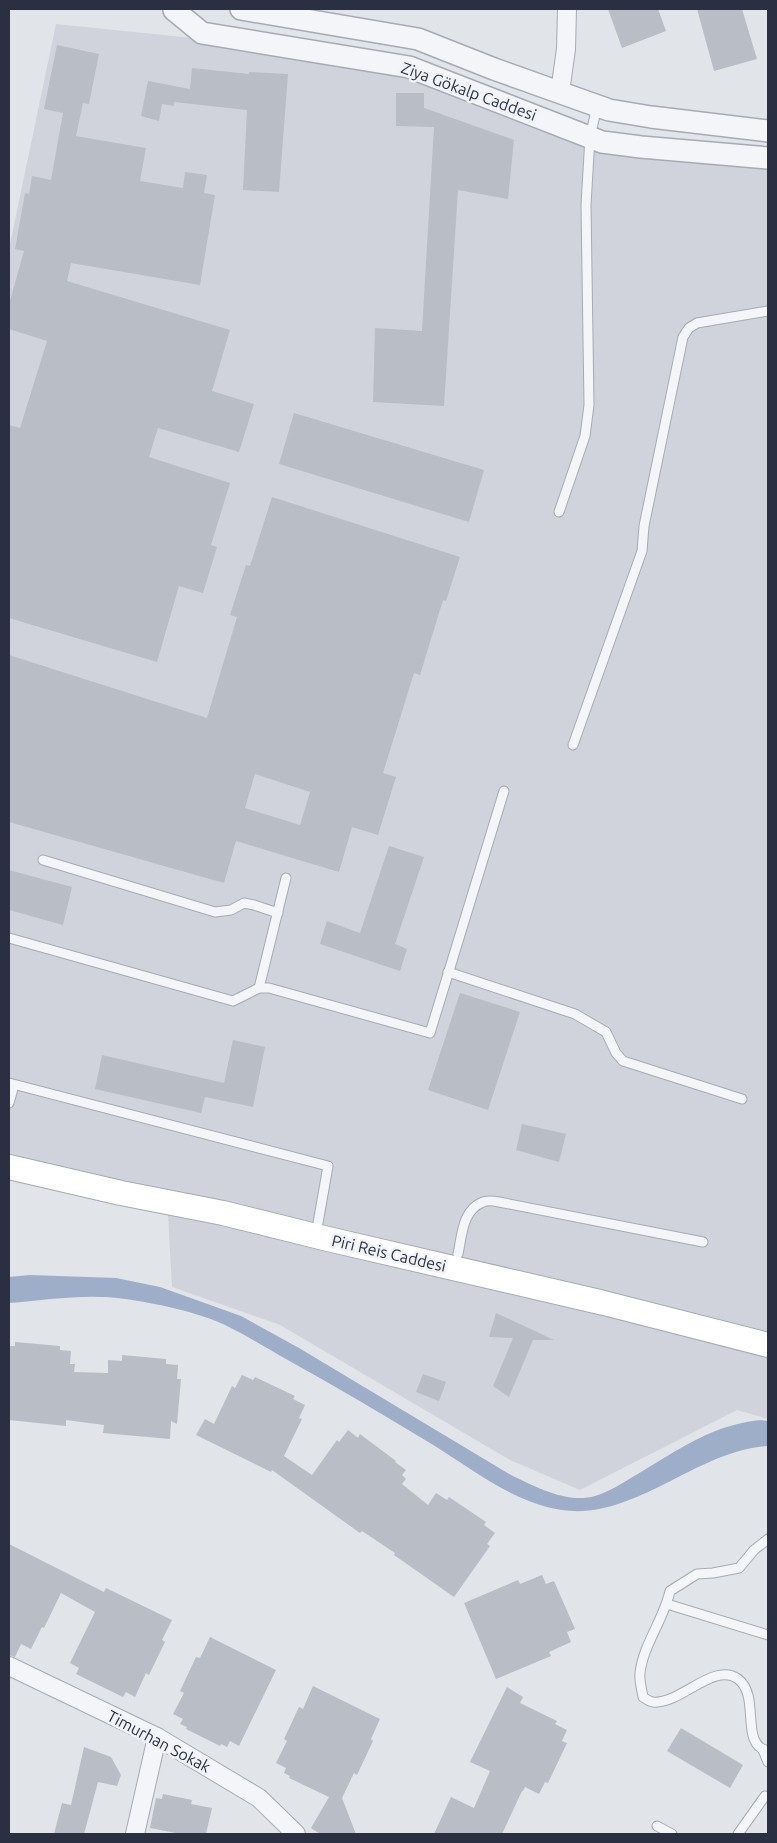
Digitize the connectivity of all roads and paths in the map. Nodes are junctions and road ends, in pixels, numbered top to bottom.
1 (171, 9) edge
2 (241, 9) edge
3 (567, 9) edge
4 (560, 92) junction
5 (597, 106) junction
6 (768, 131) edge
7 (590, 137) junction
8 (768, 158) edge
9 (768, 311) edge
10 (559, 512) dead end
11 (573, 746) dead end
12 (504, 791) dead end
13 (43, 860) dead end
14 (286, 878) dead end
15 (278, 913) junction
16 (9, 938) edge
17 (448, 972) junction
18 (259, 988) junction
19 (11, 1084) edge
20 (742, 1099) dead end
21 (9, 1103) edge
22 (9, 1154) edge
23 (9, 1167) edge
24 (318, 1222) junction
25 (703, 1242) dead end
26 (458, 1254) junction
27 (768, 1328) edge
28 (768, 1345) edge
29 (768, 1539) edge
30 (667, 1604) junction
31 (768, 1635) edge
32 (9, 1666) edge
33 (157, 1737) junction
34 (766, 1751) edge
35 (768, 1762) edge
36 (765, 1796) dead end
37 (657, 1826) dead end
38 (136, 1834) edge
39 (296, 1834) edge
40 (672, 1834) edge
41 (738, 1834) edge

1 - 7 street, Ziya Gökalp Caddesi
2 - 4 street, Ziya Gökalp Caddesi
3 - 4 street
4 - 5 street, Ziya Gökalp Caddesi
5 - 6 street, Ziya Gökalp Caddesi
5 - 7 lane
7 - 8 street, Ziya Gökalp Caddesi
7 - 10 lane
9 - 11 lane
12 - 17 lane
13 - 15 lane
14 - 15 lane
15 - 18 lane
16 - 18 lane
17 - 18 lane
17 - 20 lane
19 - 21 lane
19 - 24 lane
22 - 24 main road, Piri Reis Caddesi
23 - 28 main road, Piri Reis Caddesi
24 - 26 main road, Piri Reis Caddesi
25 - 26 lane
26 - 27 main road, Piri Reis Caddesi
29 - 30 lane
30 - 31 lane
30 - 34 lane
32 - 33 street, Timurhan Sokak
33 - 38 street
33 - 39 street, Timurhan Sokak
34 - 35 lane
36 - 41 lane
37 - 40 lane

